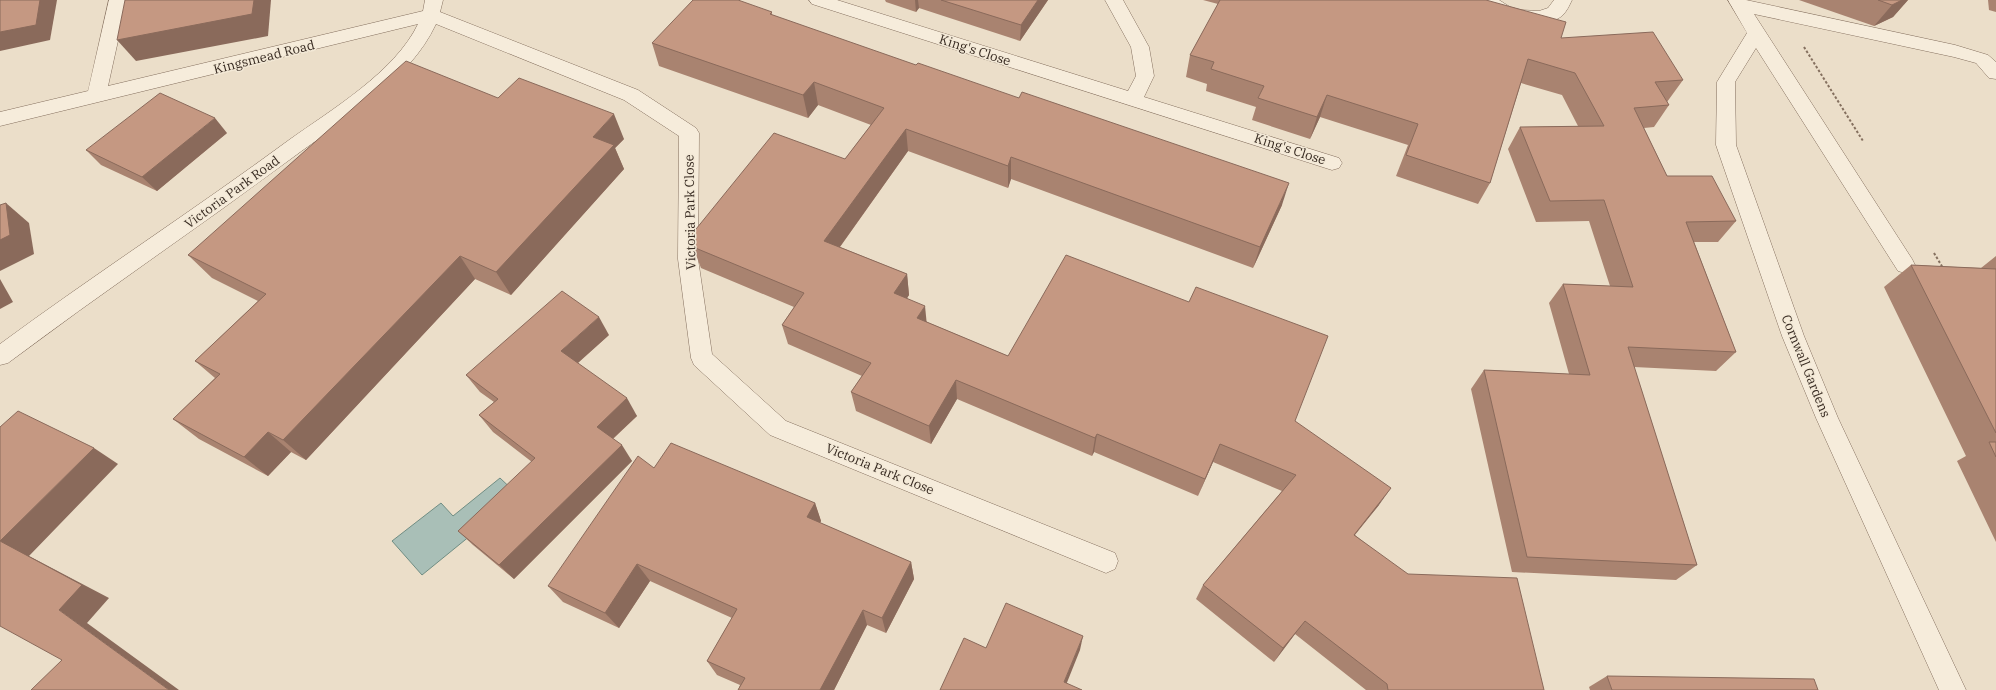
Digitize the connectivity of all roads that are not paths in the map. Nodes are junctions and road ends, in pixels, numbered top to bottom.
1 (118, 0) edge
2 (818, 0) edge
3 (1114, 0) edge
4 (1488, 0) edge
5 (1563, 0) edge
6 (1739, 3) edge
7 (433, 8) edge
8 (1756, 33) junction
9 (1996, 73) edge
10 (96, 97) junction
11 (1133, 100) junction
12 (0, 120) edge
13 (1332, 163) dead end
14 (1905, 265) dead end
15 (0, 356) edge
16 (1106, 561) dead end
17 (1953, 690) edge

1 - 10 street
2 - 11 street, King's Close
3 - 11 street
4 - 5 street
6 - 8 street
6 - 9 street
7 - 10 street, Kingsmead Road
7 - 15 street, Victoria Park Road
7 - 16 street, Victoria Park Close
8 - 14 street
8 - 17 street, Cornwall Gardens
10 - 12 street, Kingsmead Road
11 - 13 street, King's Close

